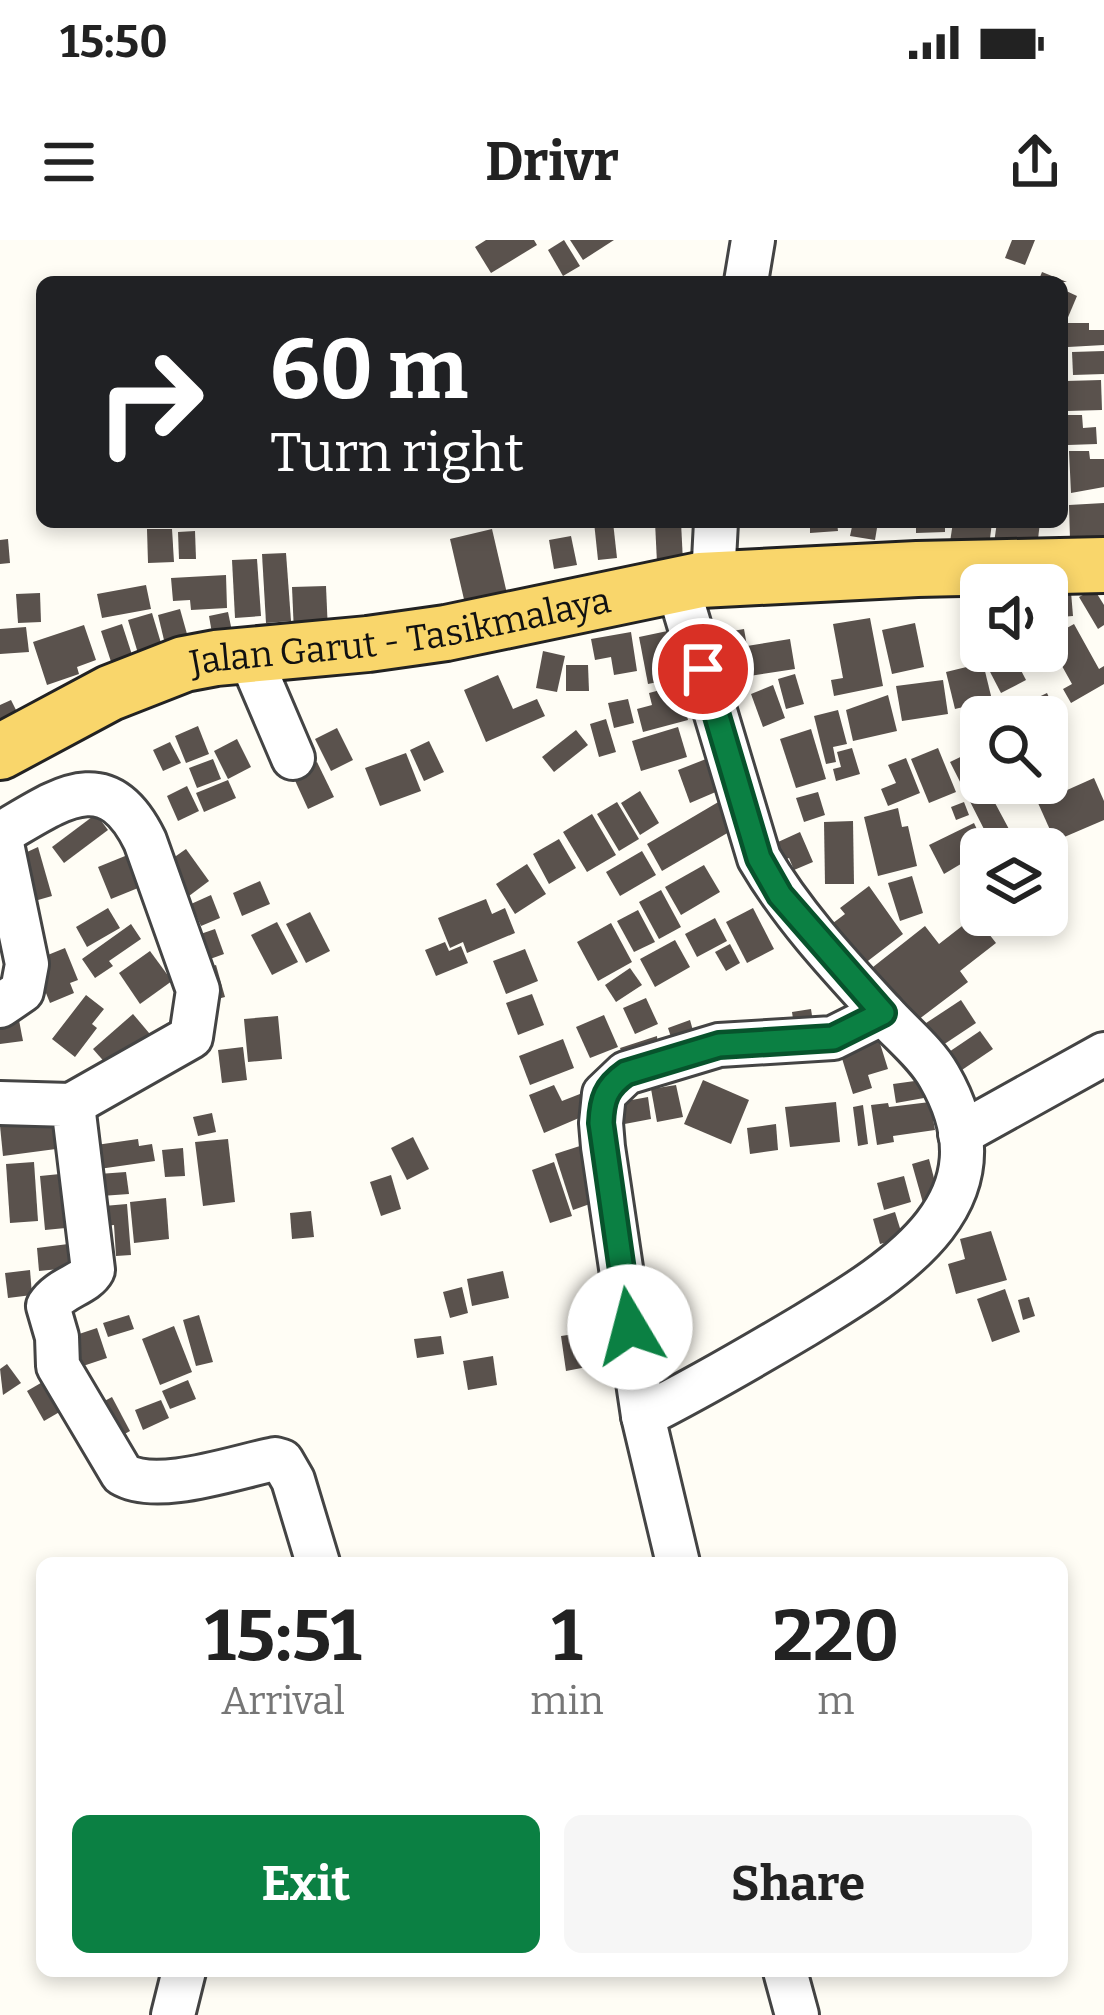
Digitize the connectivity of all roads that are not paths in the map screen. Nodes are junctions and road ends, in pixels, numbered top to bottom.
1 (714, 528) edge
2 (1104, 565) edge
3 (695, 582) junction
4 (249, 656) junction
5 (0, 752) edge
6 (293, 758) dead end
7 (0, 834) edge
8 (0, 1006) edge
9 (883, 1013) junction
10 (1104, 1054) edge
11 (0, 1103) edge
12 (70, 1105) junction
13 (960, 1134) junction
14 (644, 1416) junction
15 (316, 1557) edge
16 (677, 1557) edge
17 (182, 1977) edge
18 (786, 1977) edge
19 (173, 2015) edge
20 (797, 2015) edge

1 - 3 street
2 - 3 main road, Jalan Garut - Tasikmalaya
3 - 4 main road, Jalan Garut - Tasikmalaya
3 - 9 street
4 - 5 main road, Jalan Garut - Tasikmalaya
4 - 6 street
7 - 8 street
7 - 12 street
9 - 13 street
9 - 14 street
10 - 13 street
11 - 12 street
12 - 15 street
13 - 14 street
14 - 16 street
17 - 19 street
18 - 20 street

